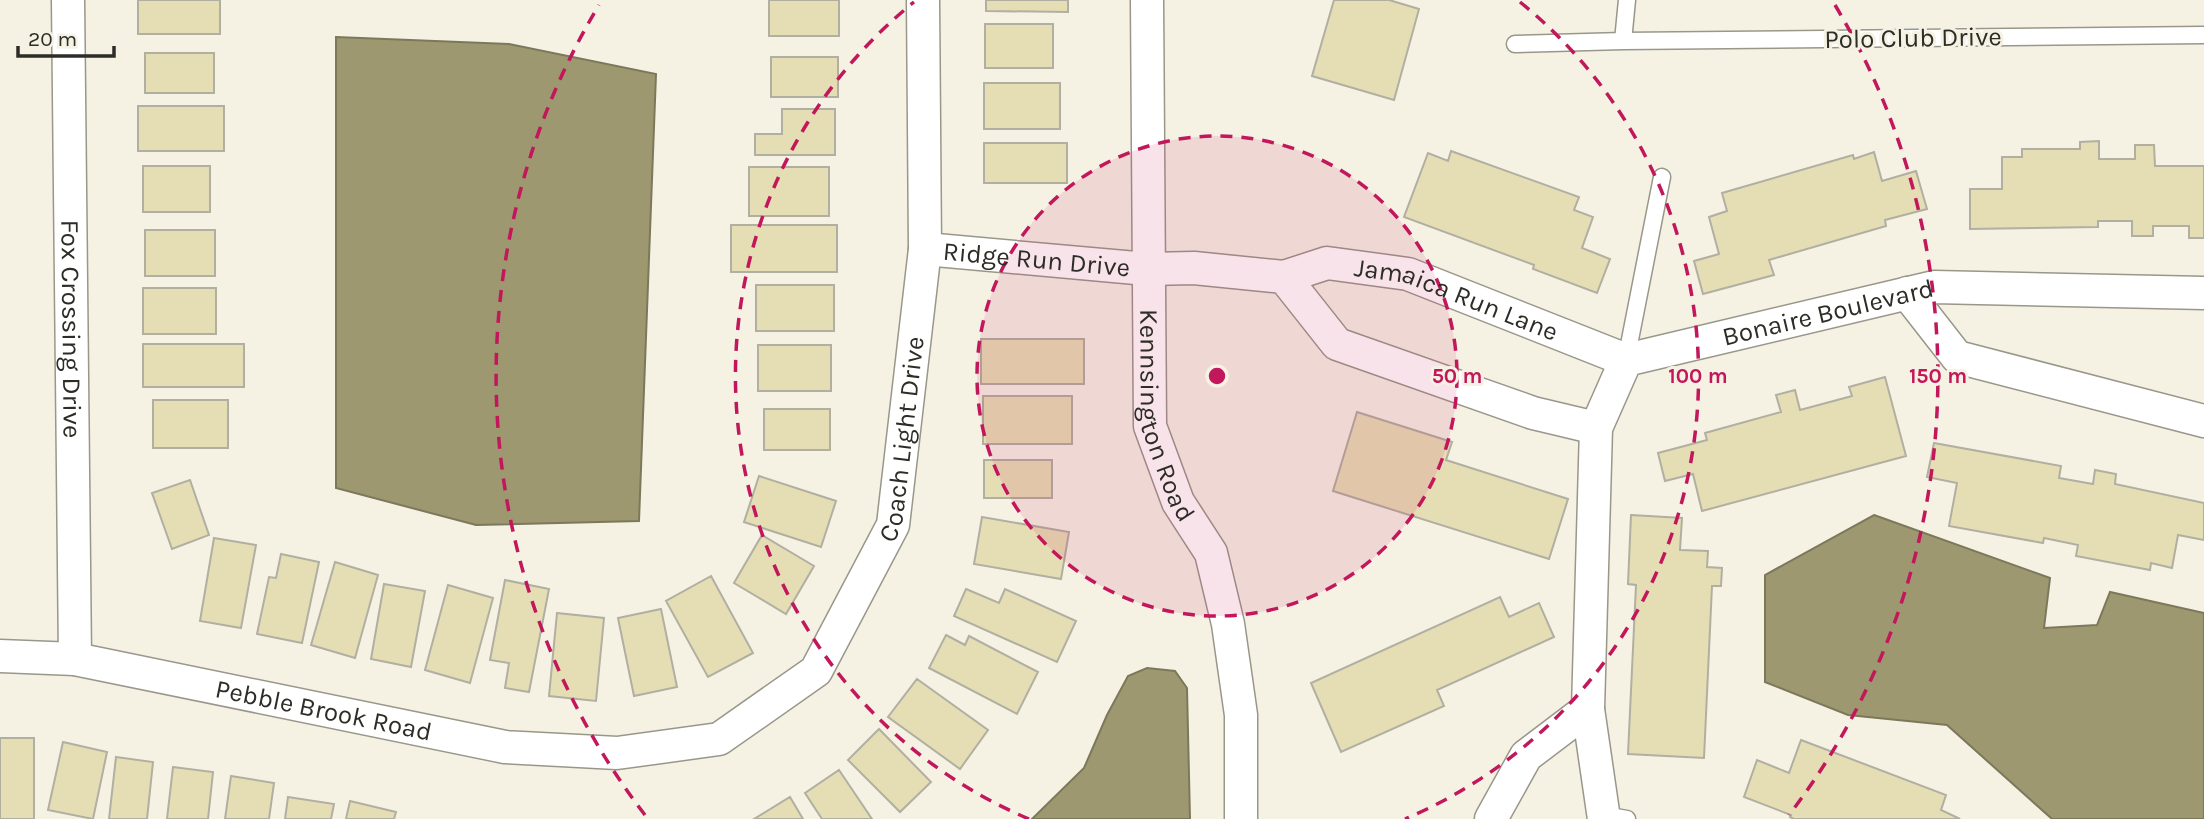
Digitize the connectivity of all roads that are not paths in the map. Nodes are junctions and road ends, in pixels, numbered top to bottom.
1 (68, 0) edge
2 (923, 0) edge
3 (1147, 0) edge
4 (1627, 0) edge
5 (2204, 34) edge
6 (1623, 41) junction
7 (1515, 44) dead end
8 (1662, 177) dead end
9 (925, 249) junction
10 (1147, 269) junction
11 (1284, 277) junction
12 (1908, 293) junction
13 (2204, 293) edge
14 (1626, 360) junction
15 (2204, 421) edge
16 (1596, 428) junction
17 (0, 656) edge
18 (75, 659) junction
19 (1588, 709) junction
20 (648, 749) joint
21 (1612, 818) edge
22 (1241, 819) edge
23 (1491, 819) edge

1 - 18 street, Fox Crossing Drive
2 - 9 street, Coach Light Drive
3 - 10 street, Kennsington Road
4 - 6 lane
5 - 6 lane, Polo Club Drive
6 - 7 lane, Polo Club Drive
8 - 14 lane
9 - 10 street, Ridge Run Drive
9 - 20 street, Coach Light Drive
10 - 11 street, Jamaica Run Lane
10 - 22 street, Kennsington Road
11 - 14 street, Jamaica Run Lane
11 - 16 street
12 - 13 street, Bonaire Boulevard
12 - 14 street, Bonaire Boulevard
12 - 15 street
14 - 16 street
16 - 19 street
17 - 18 street, Pebble Brook Road
18 - 20 street, Pebble Brook Road
19 - 21 street
19 - 23 street

